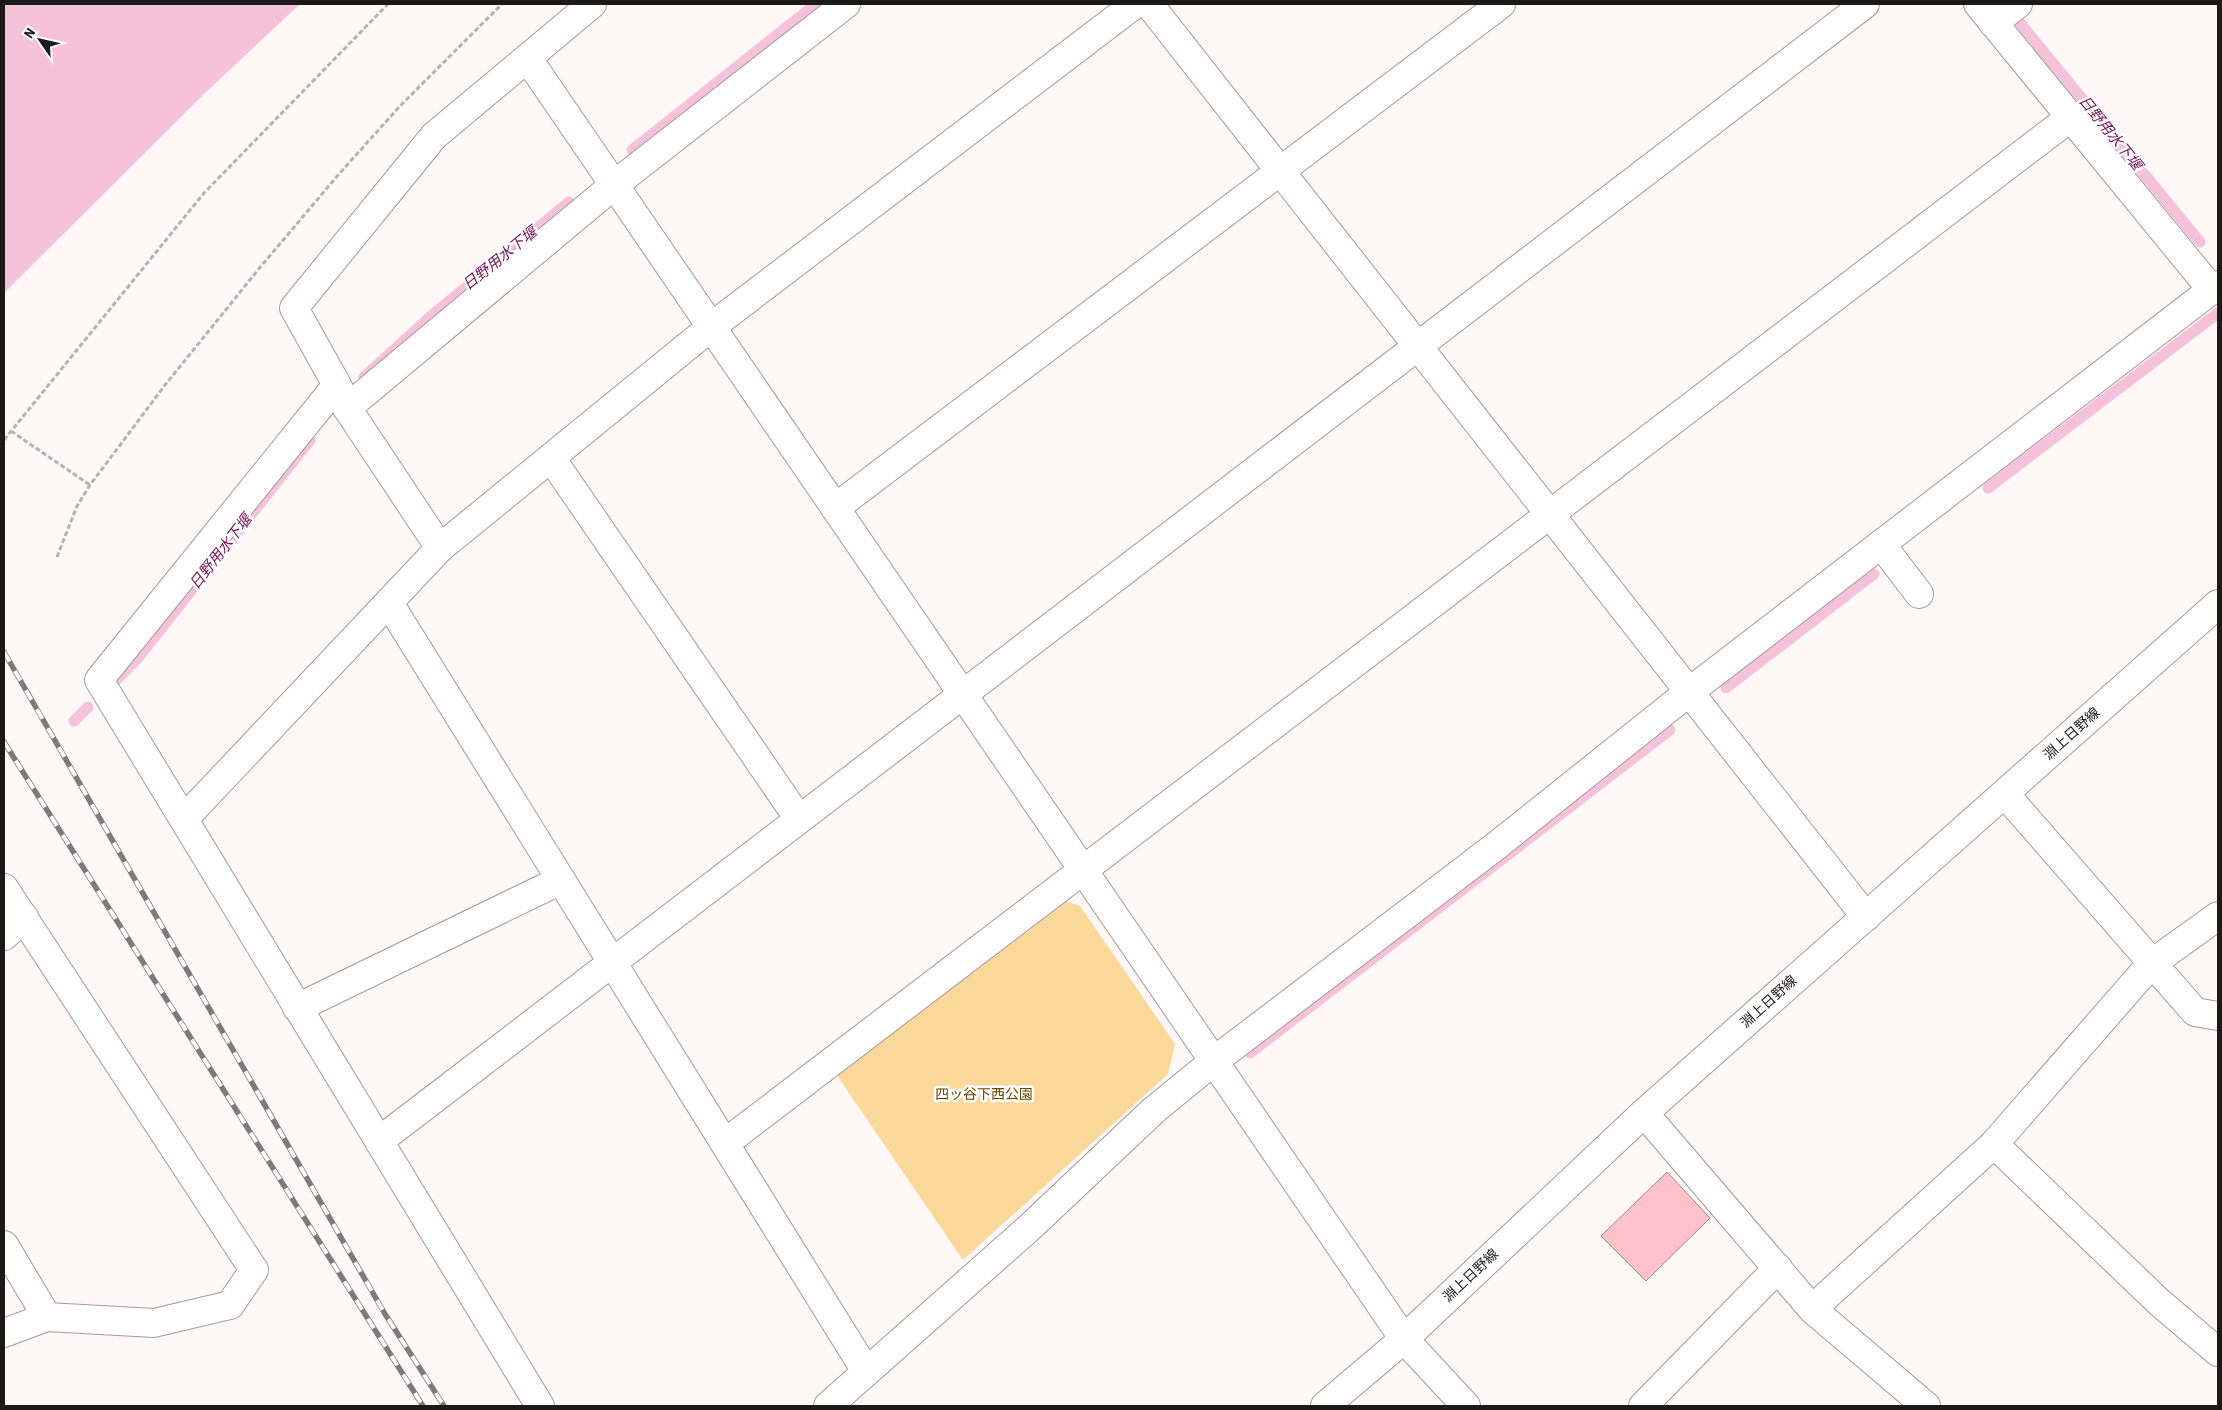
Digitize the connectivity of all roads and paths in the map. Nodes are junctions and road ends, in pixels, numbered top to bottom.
1 (388, 4) edge
2 (502, 4) edge
3 (592, 4) edge
4 (846, 4) edge
5 (1134, 4) edge
6 (1149, 4) edge
7 (1501, 4) edge
8 (1865, 4) edge
9 (2018, 4) edge
10 (1986, 14) edge
11 (528, 59) junction
12 (2071, 117) junction
13 (1280, 171) junction
14 (614, 185) junction
15 (2215, 287) edge
16 (711, 327) junction
17 (1418, 347) junction
18 (342, 396) junction
19 (11, 431) junction
20 (4, 440) edge
21 (551, 458) junction
22 (90, 485) junction
23 (835, 508) junction
24 (1550, 514) junction
25 (1881, 544) junction
26 (440, 548) junction
27 (57, 557) dead end
28 (1919, 594) dead end
29 (388, 603) junction
30 (2218, 604) edge
31 (1689, 692) junction
32 (963, 696) junction
33 (2005, 794) junction
34 (184, 819) junction
35 (799, 819) junction
36 (1083, 871) junction
37 (561, 880) junction
38 (4, 888) edge
39 (2218, 916) edge
40 (1866, 917) junction
41 (24, 918) junction
42 (4, 936) edge
43 (613, 964) junction
44 (2151, 964) junction
45 (296, 1008) junction
46 (2218, 1016) edge
47 (1214, 1061) junction
48 (1644, 1113) junction
49 (379, 1141) junction
50 (725, 1143) junction
51 (1994, 1144) junction
52 (4, 1245) edge
53 (1778, 1268) junction
54 (1812, 1309) junction
55 (47, 1317) junction
56 (4, 1332) edge
57 (1404, 1339) junction
58 (2218, 1352) edge
59 (866, 1371) junction
60 (540, 1406) edge
61 (828, 1406) edge
62 (1325, 1406) edge
63 (1466, 1406) edge
64 (1643, 1406) edge
65 (1926, 1406) edge

1 - 19 path
2 - 22 path
3 - 11 street
4 - 14 street
5 - 16 street
6 - 13 street
7 - 13 street
8 - 17 street
9 - 10 street
10 - 12 street
11 - 14 street
11 - 18 street
12 - 15 street
12 - 24 street
13 - 17 street
13 - 23 street
14 - 16 street
14 - 18 street
15 - 25 street
16 - 21 street
16 - 23 street
17 - 24 street
17 - 32 street
18 - 26 street
18 - 34 street
19 - 20 path
19 - 22 path
21 - 26 street
21 - 35 street
22 - 27 path
23 - 32 street
24 - 31 street
24 - 36 street
25 - 28 street
25 - 31 street
26 - 29 street
29 - 34 street
29 - 37 street
30 - 33 street, 淵上日野線
31 - 40 street
31 - 47 street
32 - 35 street
32 - 36 street
33 - 40 street, 淵上日野線
33 - 44 street
34 - 45 street
35 - 43 street
36 - 47 street
36 - 50 street
37 - 43 street
37 - 45 street
38 - 41 street
39 - 44 street
40 - 48 street, 淵上日野線
41 - 42 street
41 - 55 street
43 - 49 street
43 - 50 street
44 - 46 street
44 - 51 street
45 - 49 street
47 - 57 street
47 - 59 street
48 - 53 street
48 - 57 street, 淵上日野線
49 - 60 street
50 - 59 street
51 - 54 street
51 - 58 street
52 - 55 street
53 - 54 street
53 - 64 street
54 - 65 street
55 - 56 street
57 - 62 street, 淵上日野線
57 - 63 street
59 - 61 street

